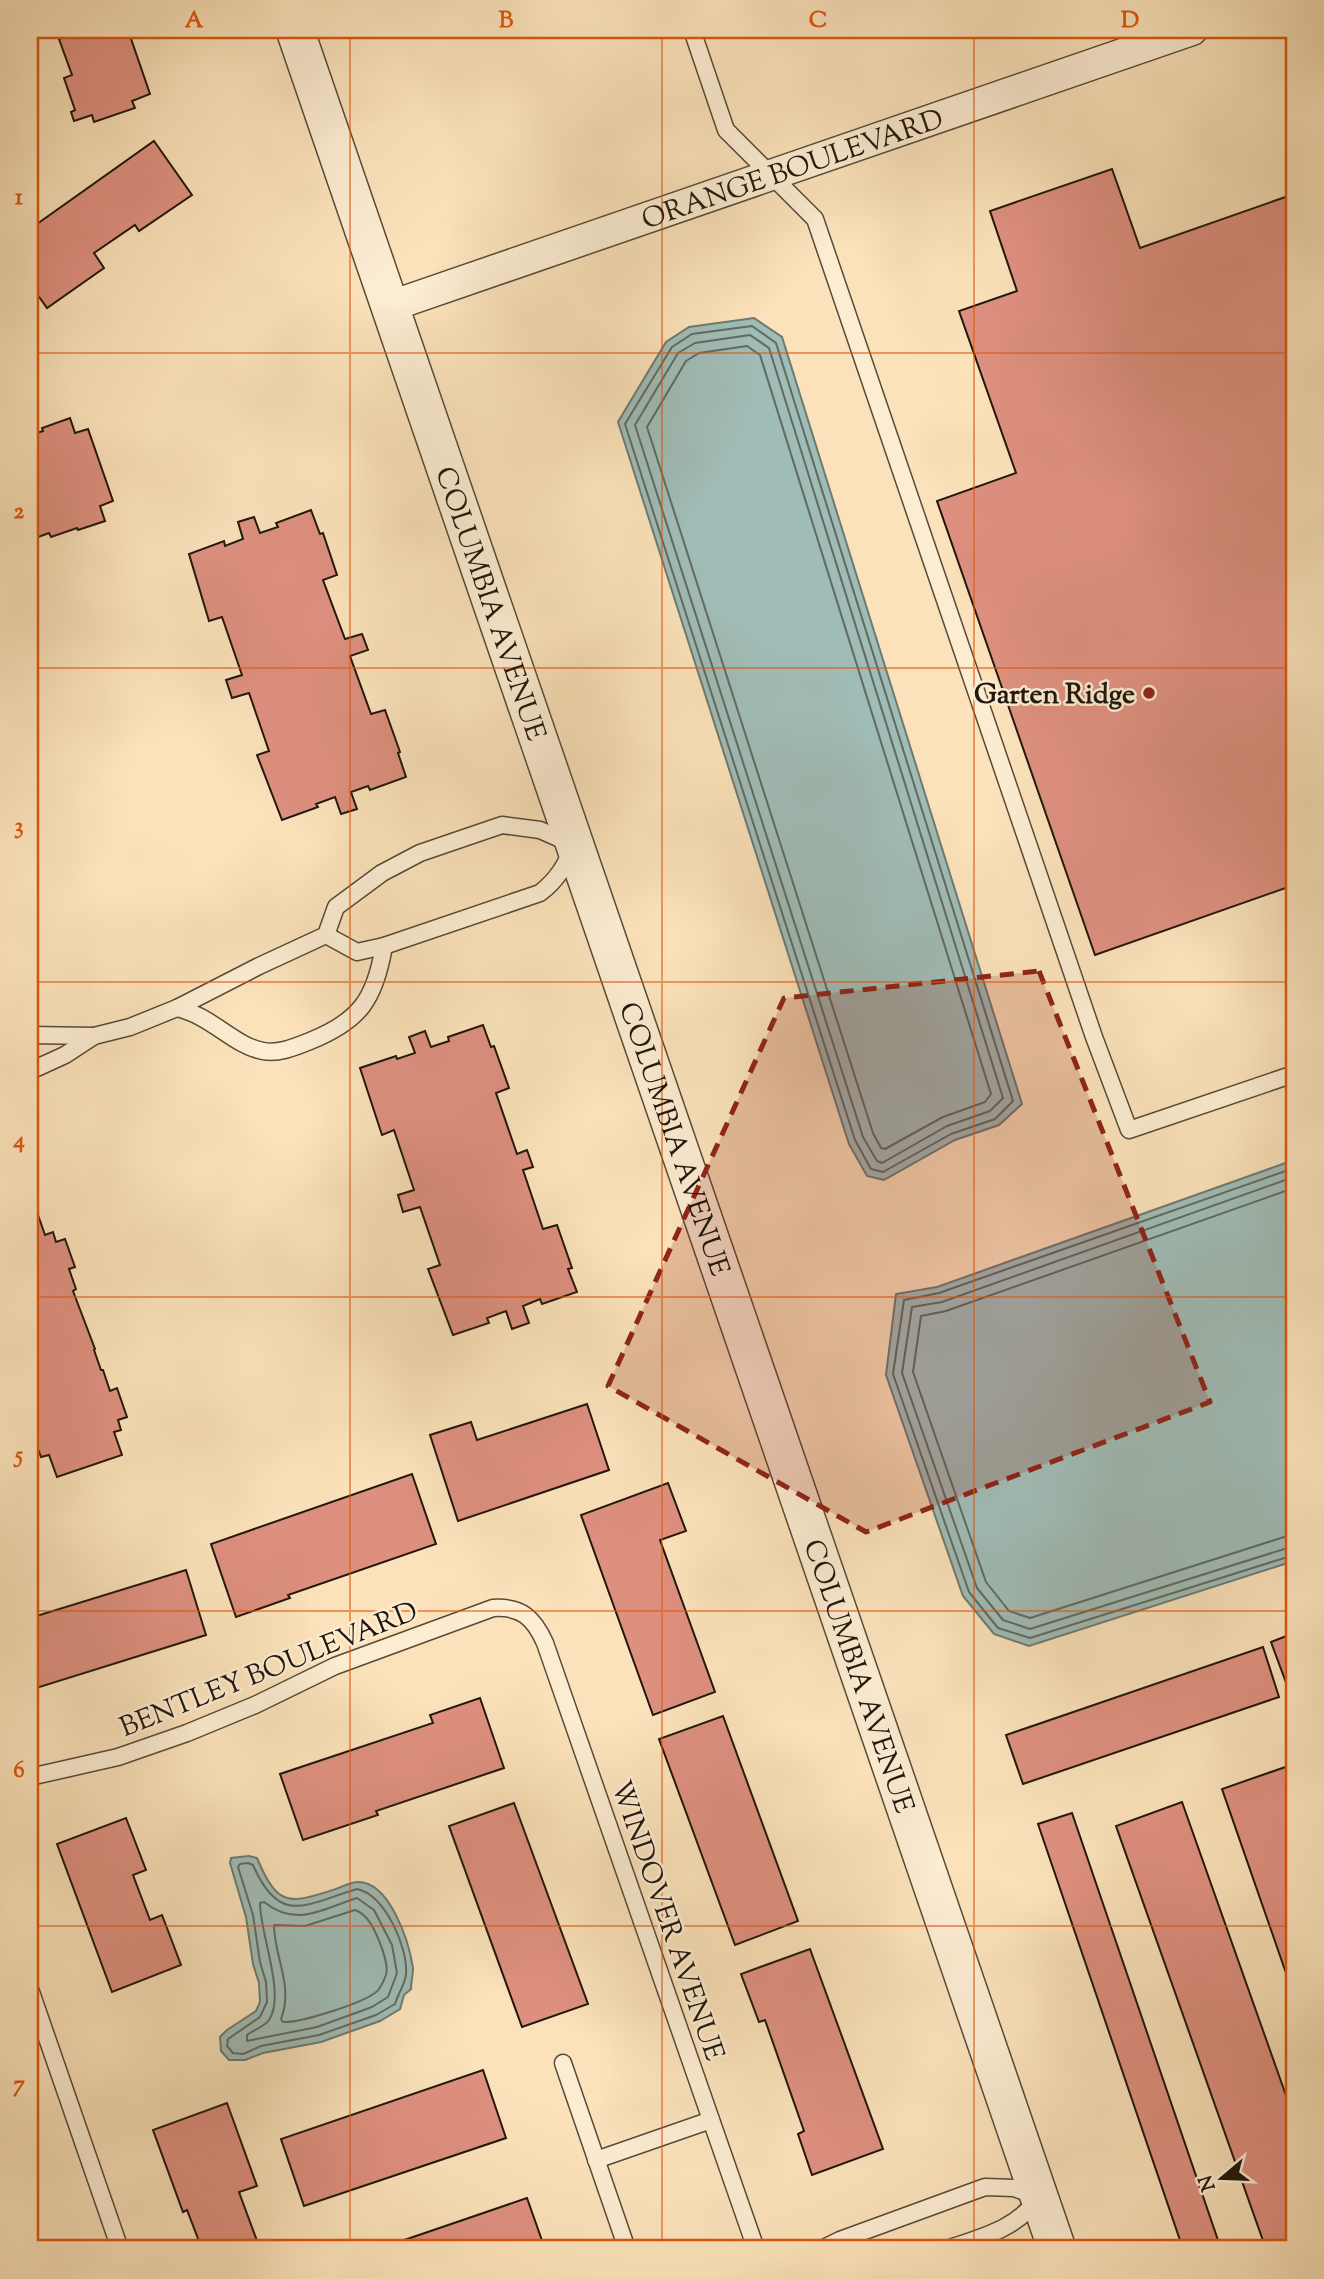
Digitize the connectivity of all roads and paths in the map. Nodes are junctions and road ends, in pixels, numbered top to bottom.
1 (295, 30) edge
2 (692, 30) edge
3 (1192, 30) edge
4 (772, 176) junction
5 (391, 306) junction
6 (574, 845) junction
7 (326, 936) junction
8 (384, 946) junction
9 (177, 1008) junction
10 (30, 1035) edge
11 (94, 1037) junction
12 (30, 1070) edge
13 (1294, 1074) edge
14 (525, 1613) joint
15 (30, 1777) edge
16 (30, 1989) edge
17 (563, 2063) dead end
18 (711, 2120) junction
19 (596, 2160) junction
20 (1039, 2197) junction
21 (120, 2249) edge
22 (627, 2249) edge
23 (756, 2249) edge
24 (822, 2249) edge
25 (947, 2249) edge
26 (1057, 2249) edge

1 - 5 street, COLUMBIA AVENUE
2 - 4 lane
3 - 4 street, ORANGE BOULEVARD
4 - 5 street, ORANGE BOULEVARD
4 - 13 lane
5 - 6 street, COLUMBIA AVENUE
6 - 7 lane
6 - 8 lane
6 - 20 street, COLUMBIA AVENUE
7 - 8 lane
7 - 9 lane
8 - 9 lane
9 - 11 lane
10 - 11 lane
11 - 12 lane
14 - 15 lane, BENTLEY BOULEVARD
14 - 18 lane, WINDOVER AVENUE
16 - 21 lane
17 - 19 lane
18 - 19 lane
18 - 23 lane, WINDOVER AVENUE
19 - 22 lane
20 - 24 lane
20 - 25 lane
20 - 26 street, COLUMBIA AVENUE

